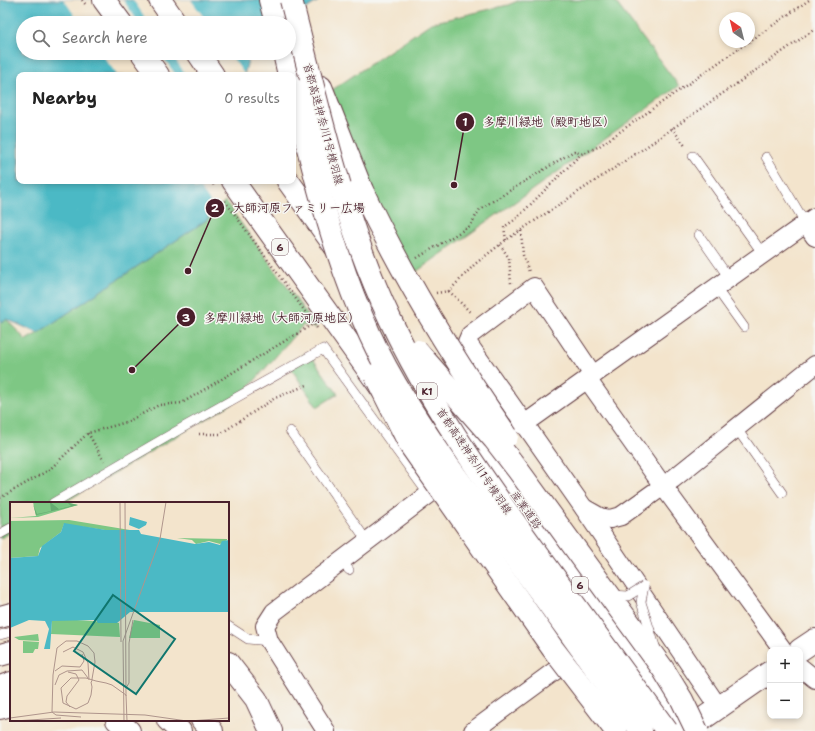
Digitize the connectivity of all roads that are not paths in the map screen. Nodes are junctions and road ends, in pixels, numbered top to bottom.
1 (104, 0) edge
2 (160, 0) edge
3 (270, 0) edge
4 (291, 0) edge
5 (116, 16) edge
6 (171, 16) edge
7 (274, 16) edge
8 (295, 16) edge
9 (296, 20) edge
10 (298, 28) junction
11 (147, 60) edge
12 (203, 60) edge
13 (286, 60) edge
14 (156, 72) edge
15 (211, 72) edge
16 (288, 72) edge
17 (296, 100) edge
18 (693, 156) road end
19 (766, 157) dead end
20 (236, 184) edge
21 (290, 184) edge
22 (329, 224) junction
23 (812, 226) edge
24 (699, 235) dead end
25 (763, 254) junction
26 (722, 283) junction
27 (370, 288) junction
28 (744, 327) dead end
29 (815, 365) edge
30 (590, 377) junction
31 (523, 425) junction
32 (736, 429) junction
33 (290, 431) dead end
34 (475, 440) junction
35 (439, 468) junction
36 (663, 486) junction
37 (782, 493) dead end
38 (429, 495) junction
39 (55, 502) edge
40 (583, 507) junction
41 (10, 529) edge
42 (0, 534) edge
43 (367, 541) junction
44 (609, 594) junction
45 (10, 614) edge
46 (0, 617) edge
47 (229, 627) edge
48 (10, 632) edge
49 (0, 635) edge
50 (815, 640) edge
51 (269, 641) junction
52 (781, 647) edge
53 (803, 648) edge
54 (10, 652) edge
55 (0, 655) edge
56 (576, 655) junction
57 (229, 664) edge
58 (663, 669) junction
59 (803, 669) edge
60 (767, 674) edge
61 (815, 679) edge
62 (10, 683) edge
63 (0, 686) edge
64 (10, 705) edge
65 (0, 708) edge
66 (719, 708) junction
67 (118, 721) edge
68 (169, 721) edge
69 (203, 721) edge
70 (129, 731) edge
71 (180, 731) edge
72 (212, 731) edge
73 (271, 731) edge
74 (326, 731) edge
75 (473, 731) edge
76 (616, 731) edge
77 (630, 731) edge
78 (641, 731) edge
79 (667, 731) edge
80 (685, 731) edge
81 (697, 731) edge

1 - 5 main road
2 - 6 main road
3 - 7 main road
4 - 8 main road, 首都高速神奈川1号横羽線 / K1, bridge
9 - 10 main road, 首都高速神奈川1号横羽線 / K1, bridge
10 - 27 main road, 首都高速神奈川1号横羽線 / K1, bridge
10 - 80 main road, bridge
11 - 14 main road
12 - 15 main road
13 - 16 main road, 首都高速神奈川1号横羽線
17 - 22 main road, 首都高速神奈川1号横羽線 / K1, bridge
18 - 25 lane
19 - 23 lane
20 - 35 main road, 6
21 - 27 main road, 6, bridge
22 - 76 main road, bridge
22 - 78 main road, 首都高速神奈川1号横羽線 / K1, bridge
23 - 25 street
24 - 26 lane
25 - 26 street
26 - 28 lane
26 - 30 street
27 - 34 main road, 産業道路 / 6
27 - 44 main road, bridge
27 - 79 main road, 首都高速神奈川1号横羽線 / K1, bridge
29 - 32 street
30 - 31 street
30 - 31 street
30 - 36 street
31 - 40 street
32 - 36 street
32 - 37 lane
33 - 43 lane
34 - 35 street
34 - 80 main road, 産業道路 / 6
35 - 38 street
35 - 56 main road, 6
36 - 40 street
36 - 52 street
38 - 39 lane
38 - 43 street
40 - 66 street
41 - 42 lane
43 - 51 street
44 - 58 main road, bridge
44 - 58 lane, bridge
45 - 46 main road
47 - 51 lane
48 - 49 lane
50 - 53 main road
51 - 74 street
54 - 55 main road
56 - 75 street
56 - 77 main road, 6
57 - 73 main road
58 - 81 main road, bridge
59 - 61 street
60 - 66 main road
62 - 63 main road
64 - 65 main road
66 - 80 main road
67 - 70 main road
68 - 71 main road
69 - 72 main road

